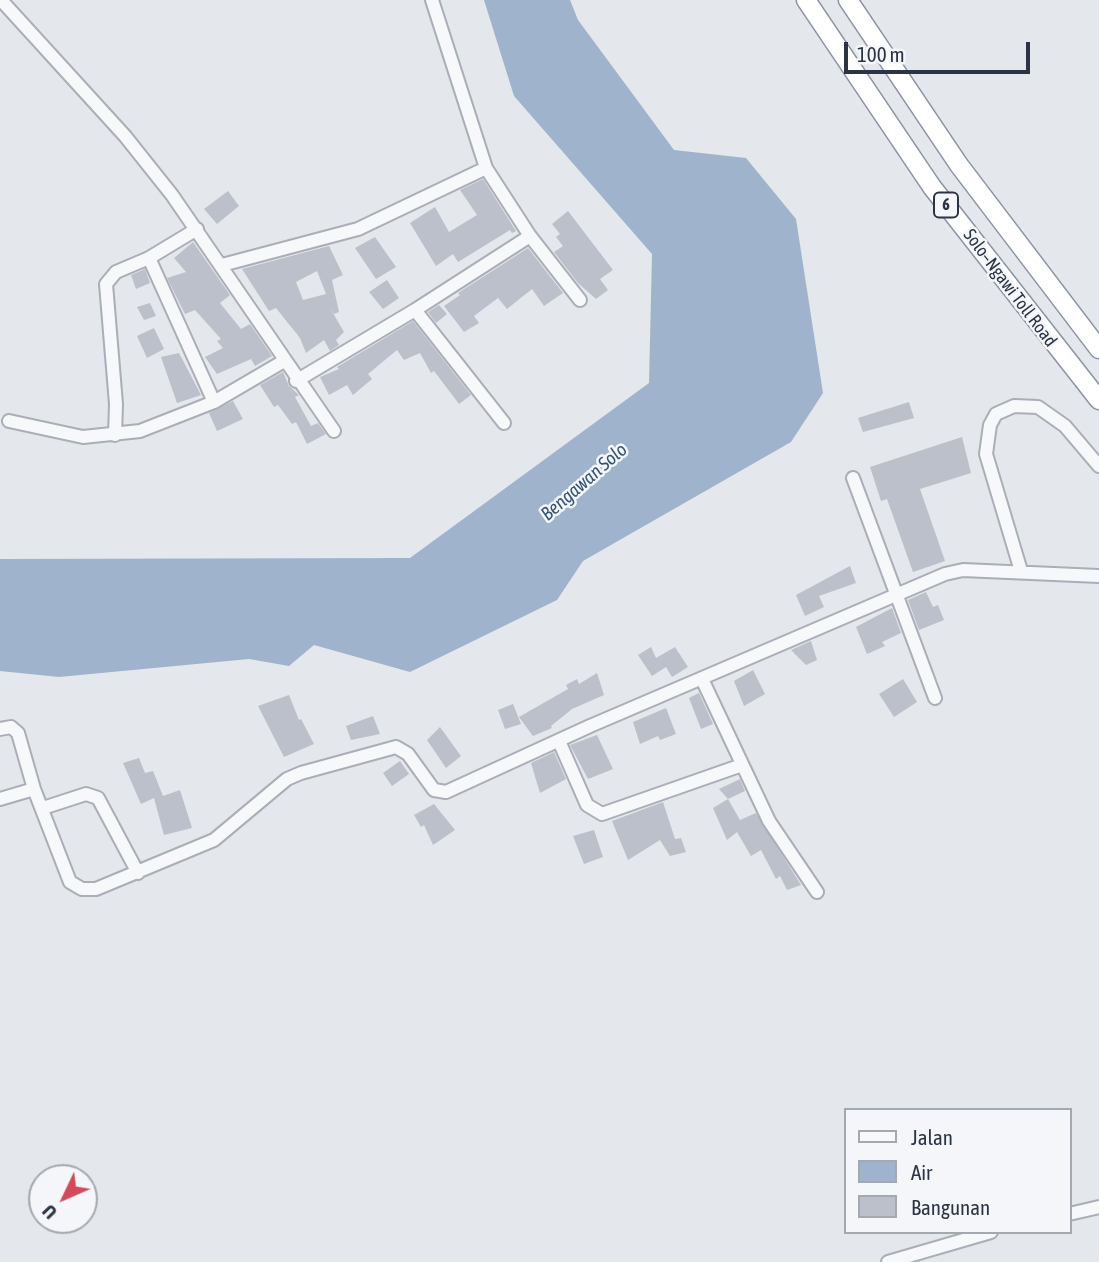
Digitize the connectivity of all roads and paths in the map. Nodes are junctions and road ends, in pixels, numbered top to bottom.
1 (1, 0) edge
2 (432, 0) edge
3 (806, 0) edge
4 (848, 0) edge
5 (486, 169) junction
6 (197, 229) junction
7 (530, 236) junction
8 (149, 258) junction
9 (222, 265) junction
10 (580, 300) dead end
11 (415, 310) junction
12 (1099, 349) edge
13 (284, 361) junction
14 (296, 381) junction
15 (1099, 400) edge
16 (214, 402) junction
17 (9, 421) dead end
18 (504, 423) dead end
19 (334, 431) dead end
20 (115, 435) junction
21 (1099, 466) edge
22 (853, 478) dead end
23 (1021, 571) junction
24 (1099, 576) edge
25 (898, 596) junction
26 (702, 679) junction
27 (935, 698) dead end
28 (0, 729) edge
29 (559, 741) junction
30 (742, 765) junction
31 (34, 789) junction
32 (0, 799) edge
33 (43, 808) junction
34 (138, 873) junction
35 (817, 892) dead end
36 (1099, 1207) edge
37 (1071, 1214) edge
38 (983, 1234) edge
39 (888, 1262) edge

1 - 6 street
2 - 5 street
3 - 15 highway, Solo–Ngawi Toll Road / 6
4 - 12 highway, Solo–Ngawi Toll Road / 6
5 - 7 street
5 - 9 street
6 - 8 street
6 - 9 street
7 - 10 street
7 - 11 street
8 - 16 street
8 - 20 street
9 - 13 street
11 - 14 street
11 - 18 street
13 - 14 street
13 - 16 street
14 - 19 street
16 - 20 street
17 - 20 street
21 - 23 street
22 - 25 street
23 - 24 street
23 - 25 street
25 - 26 street
25 - 27 street
26 - 29 street
26 - 30 street
28 - 31 street
29 - 30 street
29 - 34 street
30 - 35 street
31 - 32 street
31 - 33 street
33 - 34 street
33 - 34 street
36 - 37 street
38 - 39 street

